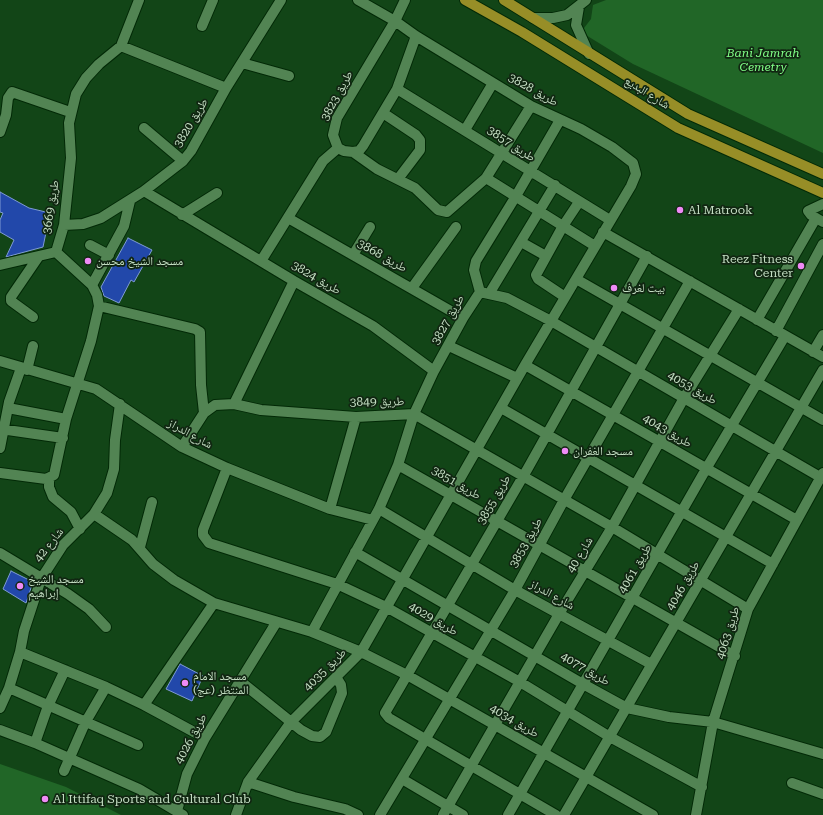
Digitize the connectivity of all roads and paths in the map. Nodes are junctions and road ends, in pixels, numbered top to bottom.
1 (140, 0) edge
2 (213, 0) edge
3 (282, 0) edge
4 (358, 0) edge
5 (405, 0) edge
6 (466, 0) edge
7 (504, 0) edge
8 (582, 3) edge
9 (533, 18) junction
10 (395, 21) junction
11 (202, 26) dead end
12 (416, 36) junction
13 (120, 46) junction
14 (589, 54) junction
15 (242, 63) junction
16 (289, 76) dead end
17 (493, 83) junction
18 (226, 88) junction
19 (397, 90) junction
20 (531, 106) junction
21 (70, 112) junction
22 (383, 113) junction
23 (560, 120) junction
24 (144, 128) dead end
25 (465, 130) junction
26 (0, 132) edge
27 (338, 148) junction
28 (352, 152) junction
29 (501, 153) junction
30 (182, 161) junction
31 (530, 172) junction
32 (823, 174) edge
33 (486, 178) junction
34 (398, 179) junction
35 (554, 186) junction
36 (144, 191) junction
37 (217, 193) dead end
38 (823, 194) edge
39 (516, 196) junction
40 (130, 201) junction
41 (579, 202) junction
42 (823, 204) edge
43 (539, 212) junction
44 (182, 214) junction
45 (288, 218) junction
46 (610, 220) junction
47 (820, 220) edge
48 (64, 225) junction
49 (562, 226) junction
50 (370, 227) dead end
51 (456, 227) dead end
52 (603, 232) junction
53 (521, 242) junction
54 (823, 244) edge
55 (90, 246) dead end
56 (594, 246) junction
57 (56, 252) junction
58 (110, 255) junction
59 (353, 255) junction
60 (39, 256) junction
61 (546, 256) junction
62 (647, 256) junction
63 (261, 261) junction
64 (0, 265) edge
65 (576, 279) junction
66 (294, 281) junction
67 (690, 281) junction
68 (92, 285) junction
69 (412, 288) junction
70 (484, 293) junction
71 (565, 296) junction
72 (620, 304) junction
73 (99, 306) junction
74 (739, 309) junction
75 (33, 317) dead end
76 (463, 318) junction
77 (758, 320) junction
78 (551, 321) junction
79 (663, 329) junction
80 (781, 334) junction
81 (823, 335) edge
82 (33, 346) dead end
83 (449, 346) junction
84 (596, 347) junction
85 (813, 352) junction
86 (710, 355) junction
87 (823, 358) edge
88 (0, 361) edge
89 (525, 364) junction
90 (24, 369) junction
91 (434, 370) junction
92 (823, 370) edge
93 (638, 371) junction
94 (517, 378) junction
95 (757, 383) junction
96 (77, 384) junction
97 (571, 391) junction
98 (684, 398) junction
99 (120, 404) junction
100 (234, 404) junction
101 (8, 408) junction
102 (501, 408) junction
103 (801, 408) junction
104 (204, 413) junction
105 (414, 414) junction
106 (614, 416) junction
107 (356, 417) junction
108 (66, 419) junction
109 (823, 420) edge
110 (732, 426) junction
111 (2, 429) edge
112 (547, 435) junction
113 (63, 438) junction
114 (659, 442) junction
115 (182, 447) junction
116 (0, 448) edge
117 (477, 449) junction
118 (776, 452) junction
119 (588, 458) junction
120 (398, 465) junction
121 (227, 468) junction
122 (706, 469) junction
123 (0, 473) edge
124 (822, 475) edge
125 (523, 476) junction
126 (50, 478) junction
127 (635, 485) junction
128 (450, 494) junction
129 (751, 494) junction
130 (564, 500) junction
131 (152, 502) dead end
132 (330, 509) junction
133 (379, 509) junction
134 (682, 513) junction
135 (94, 514) junction
136 (373, 520) junction
137 (796, 520) junction
138 (496, 522) junction
139 (612, 527) junction
140 (80, 528) junction
141 (426, 537) junction
142 (726, 538) junction
143 (539, 546) junction
144 (140, 548) junction
145 (355, 552) junction
146 (0, 554) edge
147 (658, 555) junction
148 (472, 564) junction
149 (773, 564) junction
150 (585, 571) junction
151 (41, 579) junction
152 (402, 580) junction
153 (702, 581) junction
154 (337, 584) junction
155 (515, 590) junction
156 (632, 599) junction
157 (214, 603) junction
158 (448, 605) junction
159 (386, 607) junction
160 (748, 609) junction
161 (559, 614) junction
162 (276, 622) junction
163 (676, 624) junction
164 (106, 627) dead end
165 (491, 630) junction
166 (312, 632) junction
167 (432, 633) junction
168 (608, 640) junction
169 (20, 652) junction
170 (361, 652) junction
171 (535, 656) junction
172 (734, 656) junction
173 (475, 657) junction
174 (651, 664) junction
175 (65, 670) junction
176 (407, 675) junction
177 (336, 677) junction
178 (240, 681) junction
179 (520, 682) junction
180 (583, 684) junction
181 (106, 687) junction
182 (9, 688) junction
183 (449, 699) junction
184 (144, 705) junction
185 (48, 706) junction
186 (0, 708) edge
187 (627, 708) junction
188 (567, 712) junction
189 (85, 722) junction
190 (292, 722) junction
191 (713, 722) junction
192 (495, 725) junction
193 (0, 730) edge
194 (610, 737) junction
195 (205, 738) junction
196 (426, 739) junction
197 (36, 743) junction
198 (138, 745) dead end
199 (545, 754) junction
200 (823, 754) edge
201 (71, 758) junction
202 (471, 767) junction
203 (64, 771) dead end
204 (586, 777) junction
205 (402, 779) junction
206 (248, 782) junction
207 (792, 783) dead end
208 (702, 787) junction
209 (520, 794) junction
210 (823, 794) edge
211 (446, 811) edge
212 (180, 813) edge
213 (236, 815) edge
214 (358, 815) edge
215 (380, 815) edge
216 (463, 815) edge
217 (508, 815) edge
218 (556, 815) edge
219 (564, 815) edge
220 (653, 815) edge
221 (696, 815) edge

1 - 13 street, طريق 3669
2 - 11 street
3 - 15 street, طريق 3820
4 - 10 street, طريق 3828
5 - 10 street, طريق 3823
6 - 38 main road, شارع البديع
7 - 9 main road, شارع البديع
8 - 9 street
8 - 14 street
9 - 14 main road, شارع البديع
10 - 12 street, طريق 3828
10 - 27 street, طريق 3823
12 - 17 street, طريق 3828
12 - 19 street
13 - 18 street
13 - 21 street, طريق 3669
14 - 32 main road, شارع البديع
15 - 16 street
15 - 18 street, طريق 3820
17 - 20 street, طريق 3828
17 - 25 street
18 - 30 street, طريق 3820
19 - 22 street
19 - 25 street, طريق 3857
20 - 23 street, طريق 3828
20 - 29 street
21 - 26 street
21 - 48 street, طريق 3669
22 - 28 street
22 - 34 street
23 - 31 street, طريق 3827
23 - 46 street, طريق 3828
24 - 30 street
25 - 29 street, طريق 3857
27 - 28 street
27 - 45 street
28 - 34 street
29 - 31 street, طريق 3857
29 - 33 street
30 - 36 street, طريق 3820
31 - 35 street, طريق 3857
31 - 39 street, طريق 3827
33 - 34 street
33 - 39 street
35 - 41 street, طريق 3857
35 - 43 street
36 - 40 street, طريق 3820
36 - 44 street, طريق 3824
37 - 44 street
39 - 43 street
39 - 70 street, طريق 3827
40 - 48 street, طريق 3820
40 - 58 street
41 - 46 street, طريق 3857
41 - 49 street
42 - 47 street
43 - 49 street
43 - 53 street
44 - 63 street, طريق 3824
45 - 59 street, طريق 3868
45 - 63 street
46 - 52 street
47 - 77 street
48 - 57 street, طريق 3669
49 - 56 street
49 - 61 street
50 - 59 street
51 - 69 street
52 - 56 street
52 - 62 street
53 - 61 street
53 - 70 street
54 - 80 street, طريق 4061
55 - 58 street
56 - 65 street
57 - 60 street
57 - 68 street, طريق 3669
58 - 68 street
59 - 69 street, طريق 3868
60 - 64 street
60 - 75 street
61 - 71 street
62 - 67 street
62 - 72 street, طريق 3855
63 - 66 street, طريق 3824
65 - 71 street
65 - 72 street
66 - 91 street, طريق 3824
66 - 100 street
67 - 74 street
67 - 79 street, طريق 3853
68 - 73 street, طريق 3669
69 - 76 street, طريق 3868
70 - 76 street, طريق 3827
70 - 78 street, طريق 4053
71 - 78 street
72 - 79 street
72 - 84 street, طريق 3855
73 - 96 street, طريق 3669
73 - 104 street
74 - 77 street
74 - 86 street, شارع 40
76 - 83 street, طريق 3827
77 - 80 street
78 - 84 street, طريق 4053
78 - 89 street
79 - 86 street
79 - 93 street, طريق 3853
80 - 85 street
80 - 95 street, طريق 4061
81 - 85 street
82 - 90 street
83 - 91 street, طريق 3827
83 - 94 street
84 - 93 street, طريق 4053
84 - 97 street, طريق 3855
85 - 87 street
86 - 95 street
86 - 98 street, شارع 40
88 - 90 street, شارع الدراز
89 - 94 street
89 - 97 street, طريق 4043
90 - 96 street, شارع الدراز
90 - 101 street
91 - 105 street, طريق 3827
92 - 103 street, طريق 4046
93 - 98 street, طريق 4053
93 - 106 street, طريق 3853
94 - 102 street
95 - 103 street
95 - 110 street, طريق 4061
96 - 99 street, شارع الدراز
96 - 108 street, طريق 3669
97 - 106 street, طريق 4043
97 - 112 street, طريق 3855
98 - 110 street, طريق 4053
98 - 114 street, شارع 40
99 - 115 street, شارع الدراز
99 - 135 street, شارع 42
100 - 104 street, طريق 3849
100 - 107 street, طريق 3849
101 - 108 street
101 - 111 street
102 - 112 street
102 - 117 street
103 - 109 street
103 - 118 street, طريق 4046
104 - 115 street
105 - 107 street, طريق 3849
105 - 117 street, طريق 3849
105 - 120 street, طريق 3827
106 - 114 street, طريق 4043
106 - 119 street, طريق 3853
107 - 132 street
108 - 113 street, طريق 3669
110 - 118 street, طريق 4053
110 - 122 street, طريق 4061
111 - 113 street
111 - 116 street
112 - 119 street
112 - 125 street, طريق 3855
113 - 126 street, طريق 3669
114 - 122 street, طريق 4043
114 - 127 street, شارع 40
115 - 121 street, شارع الدراز
117 - 125 street, طريق 3849
117 - 128 street
118 - 124 street, طريق 4053
118 - 129 street, طريق 4046
119 - 127 street
119 - 130 street, طريق 3853
120 - 128 street, طريق 3851
120 - 133 street, طريق 3827
121 - 132 street, شارع الدراز
121 - 154 street, طريق 4029
122 - 129 street, طريق 4043
122 - 134 street, طريق 4061
123 - 126 street
124 - 137 street, طريق 4063
125 - 130 street, طريق 3849
125 - 138 street, طريق 3855
126 - 140 street
127 - 134 street
127 - 139 street, شارع 40
128 - 138 street, طريق 3851
128 - 141 street
129 - 137 street, طريق 4043
129 - 142 street, طريق 4046
130 - 139 street, طريق 3849
130 - 143 street, طريق 3853
131 - 144 street
132 - 136 street, شارع الدراز
133 - 136 street, طريق 3827
133 - 141 street, شارع الدراز
134 - 142 street
134 - 147 street, طريق 4061
135 - 140 street, شارع 42
135 - 144 street, طريق 4034
136 - 145 street, طريق 3827
137 - 149 street, طريق 4063
138 - 143 street, طريق 3851
138 - 148 street, طريق 3855
139 - 147 street, طريق 3849
139 - 150 street, شارع 40
140 - 151 street, شارع 42
141 - 148 street, شارع الدراز
141 - 152 street, طريق 4035
142 - 149 street
142 - 153 street, طريق 4046
143 - 150 street, طريق 3851
143 - 155 street, طريق 3853
144 - 157 street, طريق 4034
145 - 152 street, طريق 4077
145 - 154 street, طريق 3827
146 - 151 street
147 - 153 street, طريق 3849
147 - 156 street, طريق 4061
148 - 155 street, شارع الدراز
148 - 158 street, طريق 3855
149 - 160 street, طريق 4063
150 - 156 street, طريق 3851
150 - 161 street, شارع 40
151 - 164 street
151 - 169 street, شارع 42
152 - 158 street, طريق 4077
152 - 159 street, طريق 4035
153 - 160 street, طريق 3849
153 - 163 street, طريق 4046
154 - 159 street, طريق 4029
154 - 166 street, طريق 3827
155 - 161 street, شارع الدراز
155 - 165 street, طريق 3853
156 - 163 street, طريق 3851
156 - 168 street, طريق 4061
157 - 162 street, طريق 4034
157 - 184 street
158 - 165 street, طريق 4077
158 - 167 street, طريق 3855
159 - 167 street, طريق 4029
159 - 170 street, طريق 4035
160 - 172 street, طريق 4063
161 - 168 street, شارع الدراز
161 - 171 street, شارع 40
162 - 166 street, طريق 4034
162 - 178 street, طريق 4026
163 - 172 street, طريق 3851
163 - 174 street, طريق 4046
165 - 171 street, طريق 4077
165 - 173 street, طريق 3853
166 - 170 street, طريق 4034
167 - 173 street, طريق 4029
167 - 176 street, طريق 3855
168 - 174 street, شارع الدراز
168 - 180 street, طريق 4061
169 - 175 street
169 - 182 street, شارع 42
170 - 176 street, طريق 4034
170 - 177 street, طريق 4035
171 - 179 street, شارع 40
171 - 180 street, طريق 4077
172 - 191 street, طريق 4063
173 - 179 street, طريق 4029
173 - 183 street, طريق 3853
174 - 187 street, طريق 4046
175 - 181 street
175 - 185 street
176 - 183 street, طريق 4034
176 - 196 street, طريق 3855
177 - 190 street, طريق 4035
177 - 190 street
178 - 190 street
178 - 195 street, طريق 4026
179 - 188 street, طريق 4029
179 - 192 street, شارع 40
180 - 187 street, طريق 4077
180 - 188 street, طريق 4061
181 - 184 street
181 - 189 street
182 - 185 street
182 - 186 street, شارع 42
183 - 192 street, طريق 4034
183 - 196 street, طريق 3853
184 - 195 street
185 - 189 street
185 - 197 street
187 - 191 street, طريق 4077
187 - 194 street, طريق 4046
188 - 194 street, طريق 4029
188 - 199 street, طريق 4061
189 - 198 street
189 - 201 street
190 - 206 street, طريق 4035
191 - 200 street, طريق 4077
191 - 208 street, طريق 4063
192 - 199 street, طريق 4034
192 - 202 street, شارع 40
193 - 197 street
194 - 204 street, طريق 4046
194 - 208 street, طريق 4029
195 - 212 street, طريق 4026
196 - 202 street
196 - 205 street, طريق 3853
197 - 201 street
199 - 204 street, طريق 4034
199 - 209 street, طريق 4061
201 - 203 street
201 - 212 street
202 - 209 street
202 - 211 street, شارع 40
204 - 219 street, طريق 4046
204 - 220 street, طريق 4034
205 - 211 street
205 - 215 street, طريق 3853
206 - 213 street, طريق 4035
206 - 214 street
207 - 210 street
208 - 221 street, طريق 4063
209 - 217 street, طريق 4061
209 - 218 street
211 - 216 street

